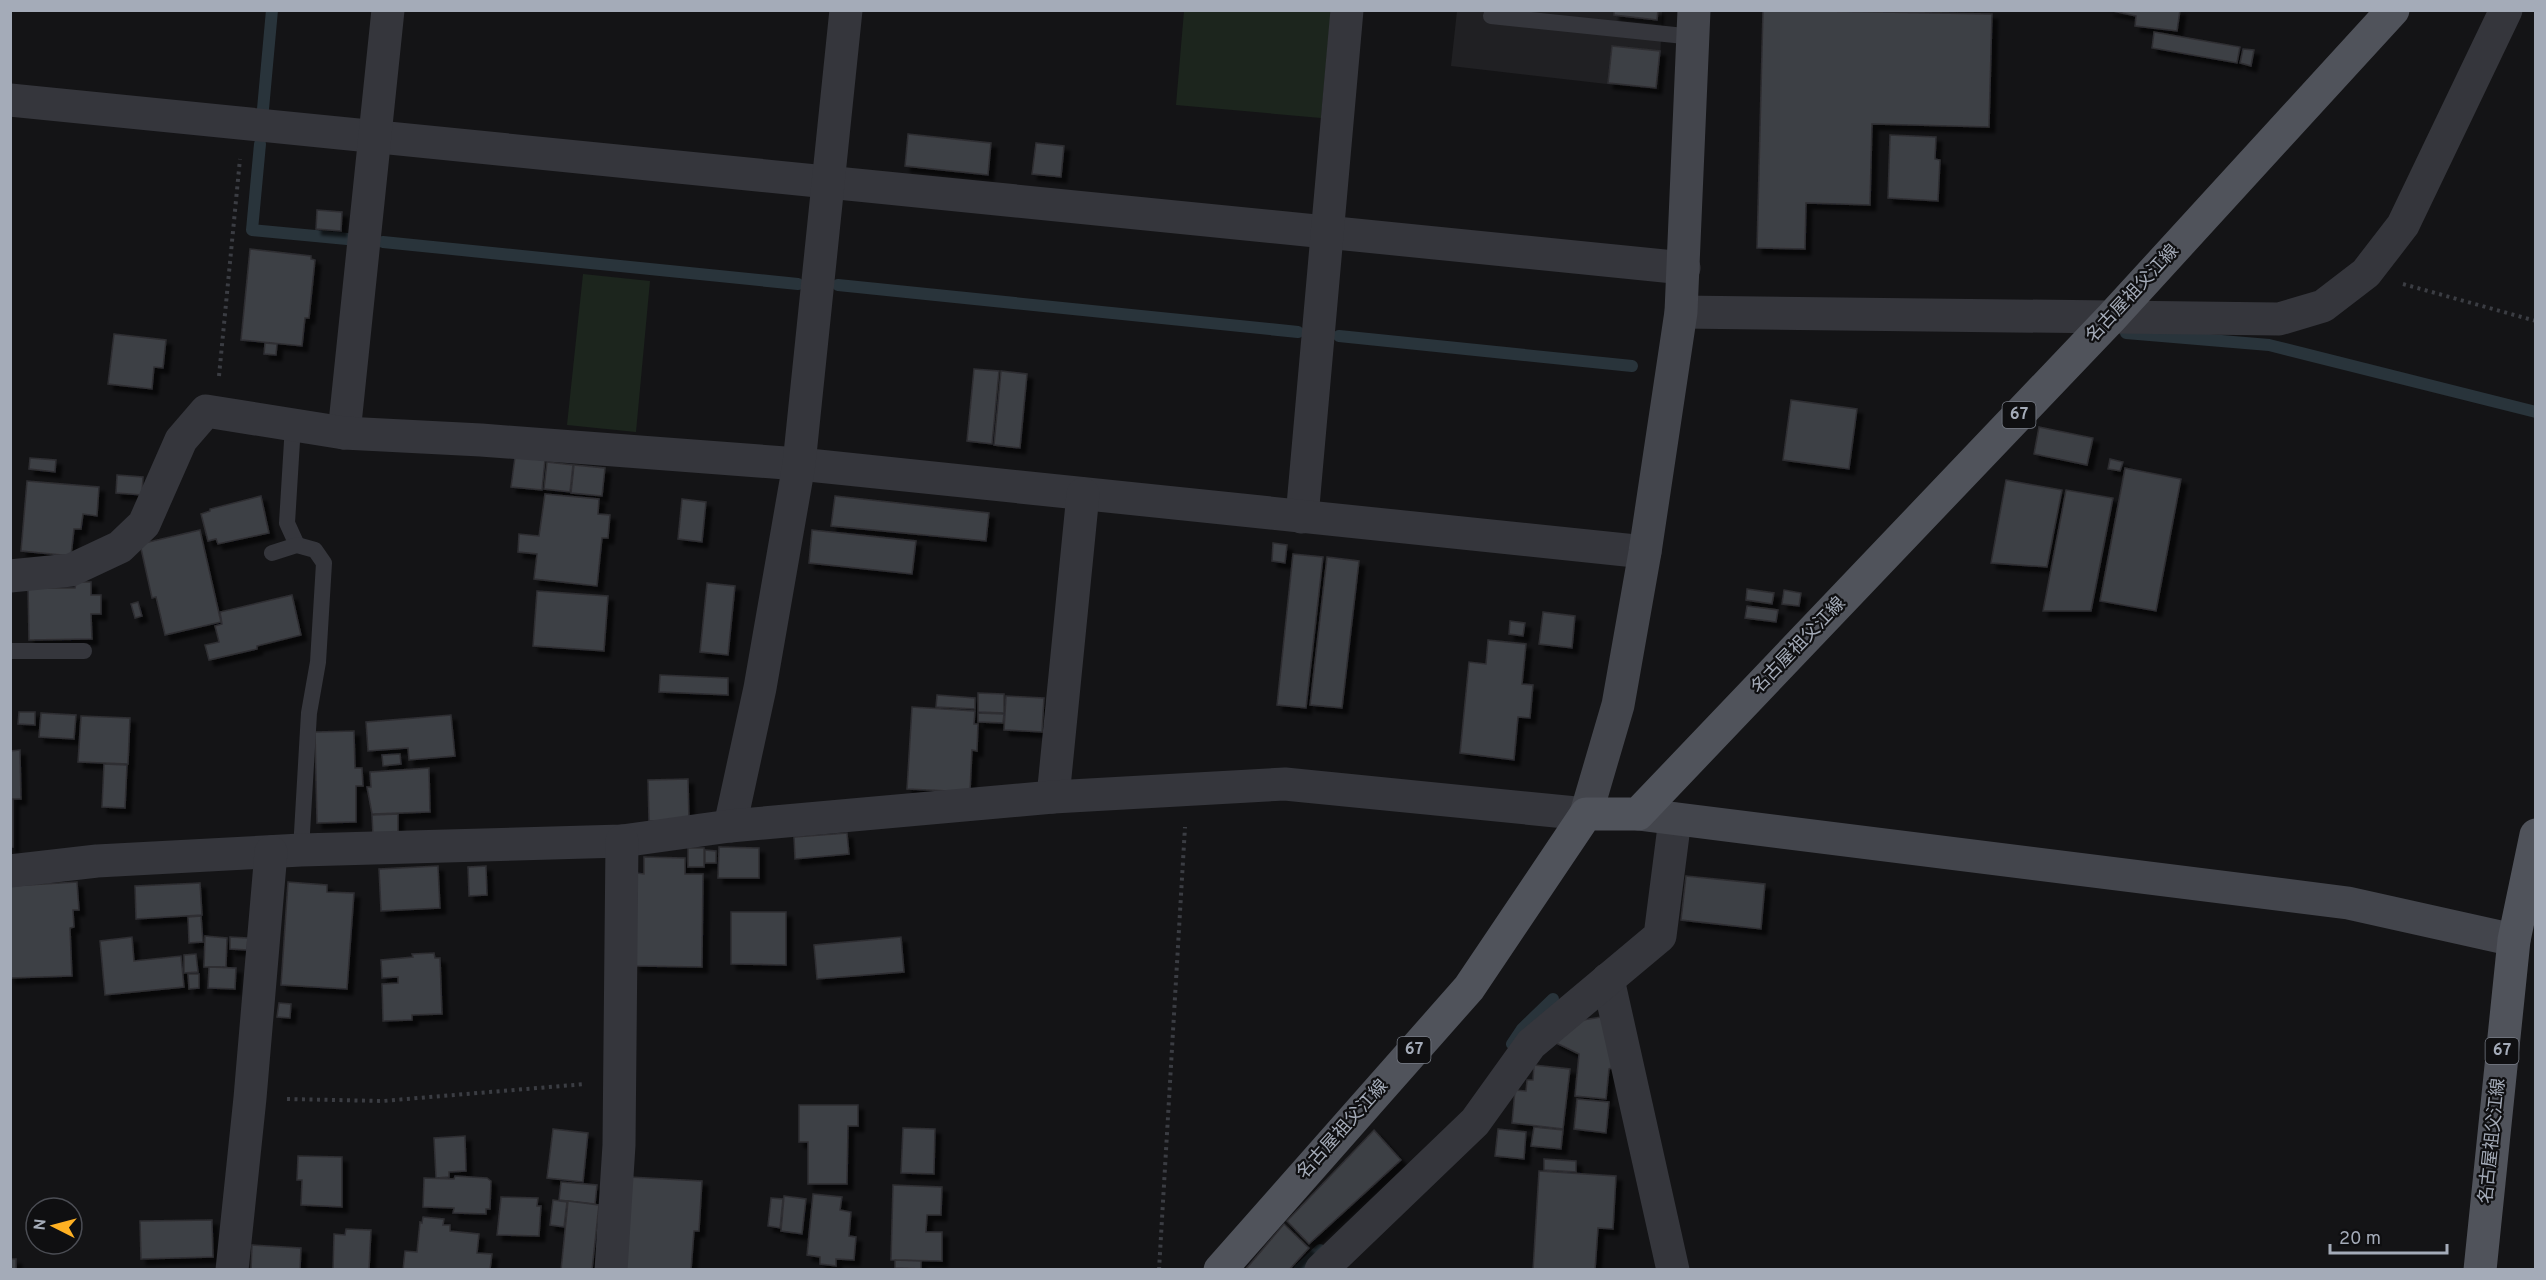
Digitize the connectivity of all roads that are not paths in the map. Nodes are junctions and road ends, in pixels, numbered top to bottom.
1 (388, 10) edge
2 (846, 10) edge
3 (1347, 10) edge
4 (2393, 10) edge
5 (2506, 10) edge
6 (1491, 16) dead end
7 (1694, 24) edge
8 (10, 100) edge
9 (375, 136) junction
10 (829, 182) junction
11 (1327, 232) junction
12 (1684, 268) junction
13 (1681, 312) junction
14 (2111, 318) junction
15 (294, 425) junction
16 (344, 433) junction
17 (800, 465) junction
18 (1083, 494) junction
19 (1302, 517) junction
20 (297, 545) junction
21 (1645, 552) junction
22 (272, 553) dead end
23 (10, 576) edge
24 (10, 651) edge
25 (84, 651) dead end
26 (1053, 797) junction
27 (1586, 814) junction
28 (1638, 814) junction
29 (1675, 819) junction
30 (730, 826) junction
31 (2535, 835) edge
32 (622, 841) junction
33 (286, 851) junction
34 (10, 871) edge
35 (2524, 944) edge
36 (1608, 979) junction
37 (231, 1269) edge
38 (611, 1269) edge
39 (1220, 1269) edge
40 (1321, 1269) edge
41 (1673, 1269) edge
42 (2480, 1269) edge

1 - 9 street
2 - 10 street
3 - 11 street
4 - 14 main road, 名古屋祖父江線 / 67
5 - 14 street
6 - 7 lane
7 - 12 street
8 - 9 street
9 - 10 street
9 - 16 street
10 - 11 street
10 - 17 street
11 - 12 street
11 - 19 street
12 - 13 street
13 - 14 street
13 - 21 street
14 - 28 main road, 名古屋祖父江線 / 67
15 - 16 street
15 - 20 lane
15 - 23 street
16 - 17 street
17 - 18 street
17 - 30 street
18 - 19 street
18 - 26 street
19 - 21 street
20 - 22 lane
20 - 33 lane
21 - 27 street
24 - 25 lane
26 - 27 street
26 - 30 street
27 - 28 main road
27 - 39 main road, 名古屋祖父江線 / 67
28 - 29 street
29 - 35 street
29 - 36 street
30 - 32 street
31 - 35 main road, 名古屋祖父江線 / 67
32 - 33 street
32 - 38 street
33 - 34 street
33 - 37 street
35 - 42 main road, 名古屋祖父江線 / 67
36 - 40 street
36 - 41 street

